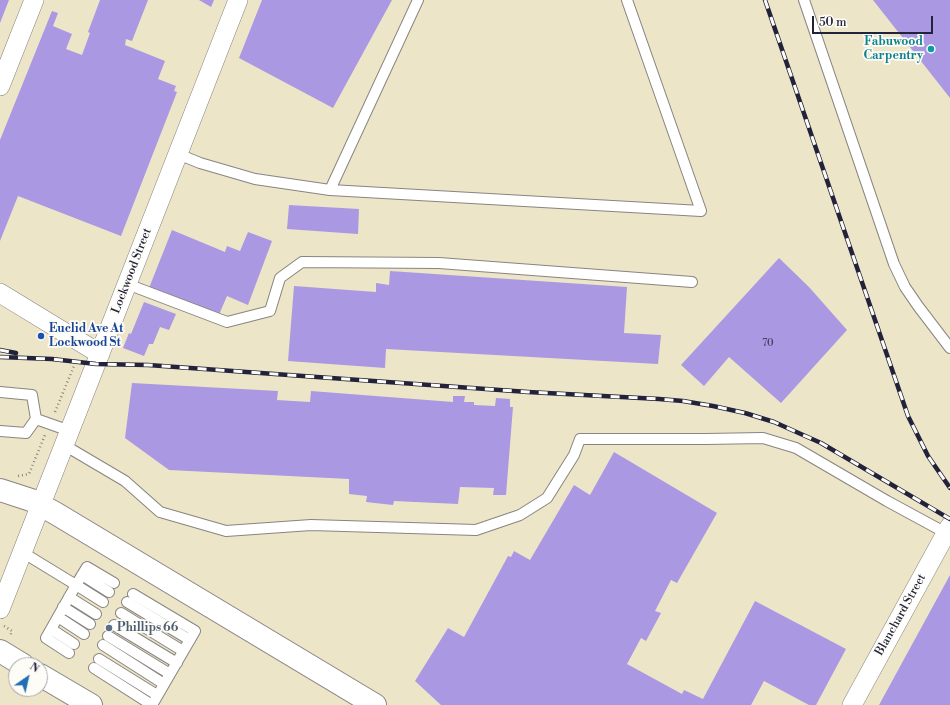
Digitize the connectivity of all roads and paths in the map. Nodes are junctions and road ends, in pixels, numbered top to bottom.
1 (34, 0) edge
2 (238, 0) edge
3 (418, 0) edge
4 (627, 0) edge
5 (804, 0) edge
6 (0, 86) edge
7 (178, 154) junction
8 (330, 190) junction
9 (692, 282) dead end
10 (127, 284) junction
11 (0, 293) edge
12 (950, 348) edge
13 (100, 354) junction
14 (0, 392) edge
15 (36, 419) junction
16 (0, 431) edge
17 (67, 438) junction
18 (0, 490) edge
19 (40, 505) junction
20 (948, 529) edge
21 (22, 552) junction
22 (76, 585) junction
23 (112, 587) dead end
24 (69, 597) junction
25 (130, 598) dead end
26 (103, 602) dead end
27 (63, 607) junction
28 (0, 609) edge
29 (121, 613) dead end
30 (96, 614) dead end
31 (58, 617) junction
32 (90, 624) dead end
33 (114, 625) dead end
34 (84, 634) dead end
35 (108, 636) dead end
36 (103, 645) dead end
37 (72, 649) dead end
38 (0, 651) edge
39 (184, 651) junction
40 (10, 657) edge
41 (177, 663) junction
42 (170, 674) junction
43 (48, 680) edge
44 (164, 684) junction
45 (157, 695) junction
46 (91, 705) edge
47 (152, 705) edge
48 (375, 705) edge
49 (852, 705) edge

1 - 6 street
2 - 7 street, Lockwood Street
3 - 8 lane
4 - 8 lane
5 - 12 lane
7 - 8 lane
7 - 10 street, Lockwood Street
9 - 10 lane
10 - 13 street, Lockwood Street
11 - 13 street
13 - 17 street, Lockwood Street
14 - 15 lane
15 - 16 lane
15 - 17 lane
17 - 19 street, Lockwood Street
17 - 20 lane
18 - 19 main road
19 - 21 street, Lockwood Street
19 - 48 main road
20 - 49 street, Blanchard Street
21 - 22 lane
21 - 28 street, Lockwood Street
22 - 23 lane
22 - 24 lane
22 - 26 lane
24 - 27 lane
24 - 30 lane
25 - 39 lane
27 - 31 lane
27 - 32 lane
29 - 39 lane
31 - 34 lane
31 - 37 lane
33 - 41 lane
35 - 42 lane
36 - 44 lane
38 - 40 main road
39 - 41 lane
41 - 42 lane
42 - 44 lane
43 - 46 main road
44 - 45 lane
45 - 47 lane
45 - 47 lane

